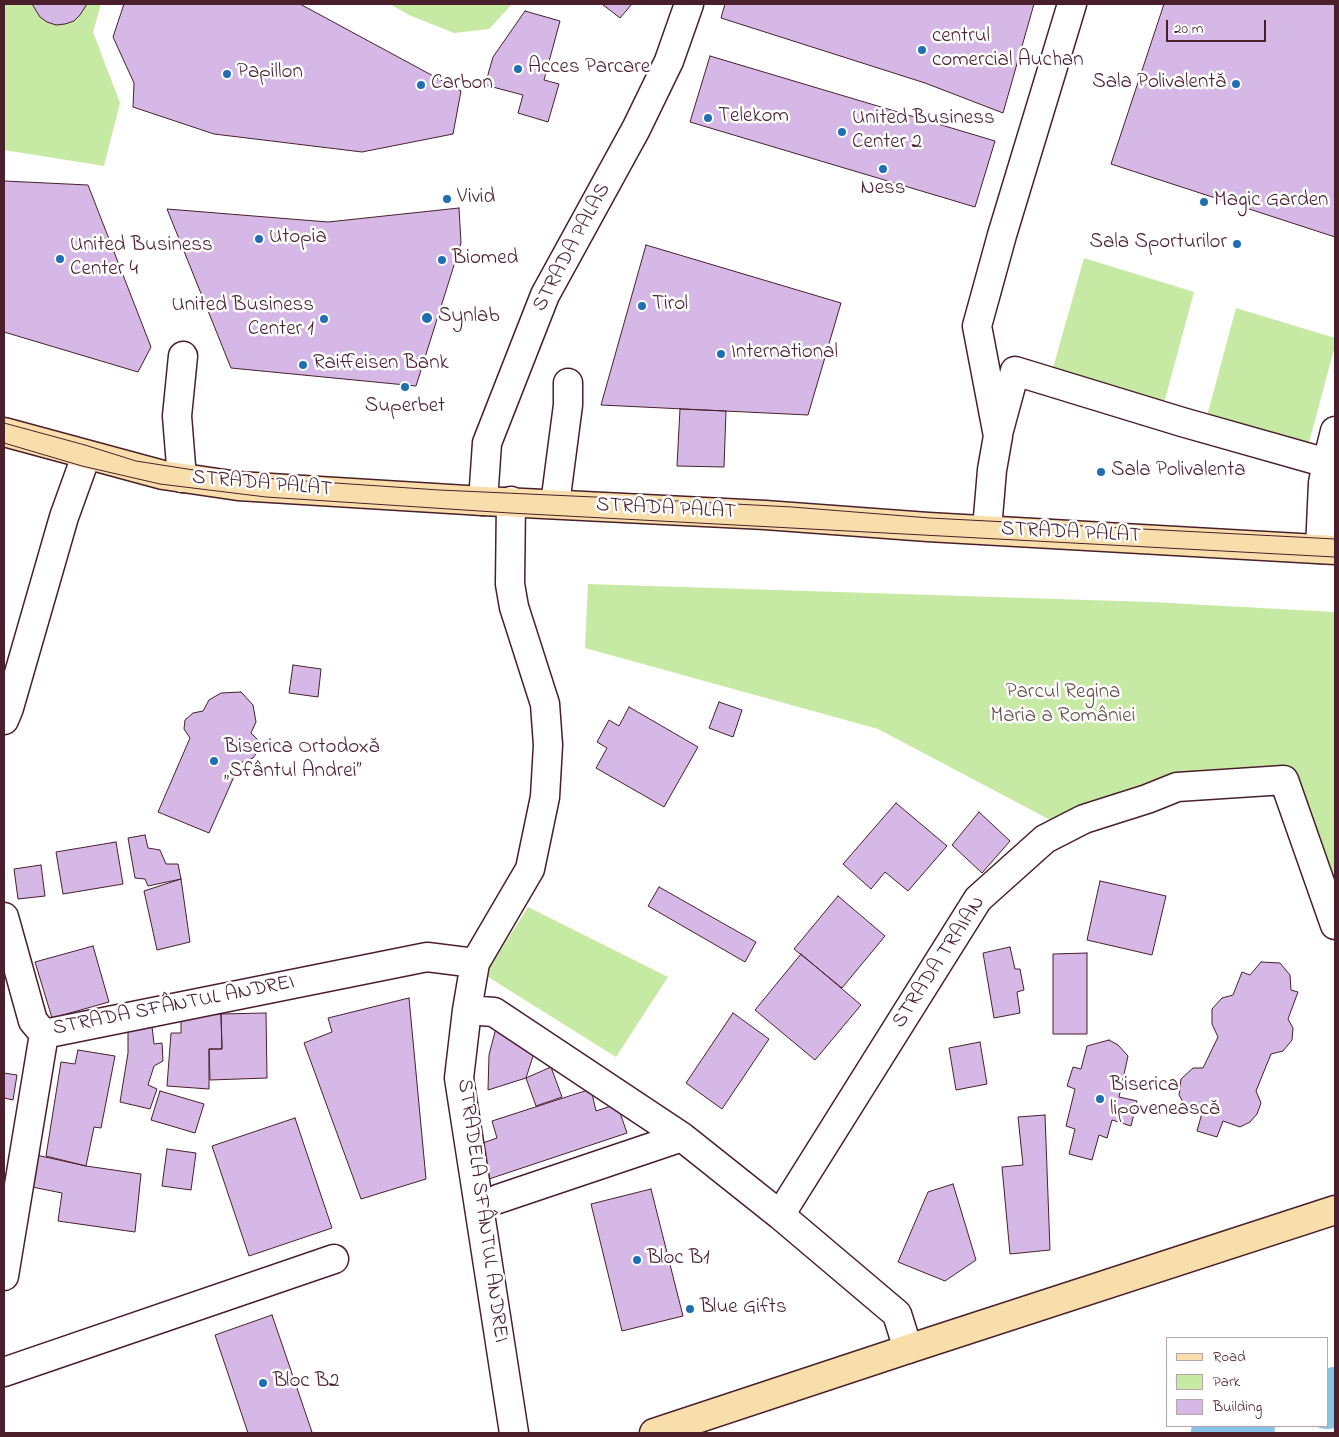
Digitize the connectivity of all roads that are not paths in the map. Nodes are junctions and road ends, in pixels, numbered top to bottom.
1 (689, 4) edge
2 (1072, 4) edge
3 (183, 356) dead end
4 (568, 383) dead end
5 (1335, 431) edge
6 (4, 432) edge
7 (998, 436) junction
8 (86, 456) junction
9 (1327, 463) junction
10 (182, 478) junction
11 (483, 501) junction
12 (511, 501) junction
13 (555, 504) junction
14 (987, 529) junction
15 (1328, 549) edge
16 (4, 720) edge
17 (4, 917) edge
18 (1335, 925) edge
19 (475, 963) junction
20 (467, 1010) junction
21 (44, 1034) junction
22 (682, 1138) junction
23 (498, 1199) dead end
24 (1335, 1210) edge
25 (780, 1215) junction
26 (334, 1259) dead end
27 (4, 1276) edge
28 (908, 1349) junction
29 (4, 1372) edge
30 (514, 1433) edge
31 (654, 1433) edge

1 - 11 street, STRADA PALAS
2 - 7 street
3 - 10 street
4 - 13 street
5 - 9 street
6 - 8 main road, STRADA PALAT
7 - 9 street
7 - 14 street
8 - 10 main road, STRADA PALAT
8 - 16 street
9 - 15 street
10 - 11 main road, STRADA PALAT
11 - 12 main road, STRADA PALAT
12 - 13 main road, STRADA PALAT
12 - 19 street, STRADELA SFÂNTUL ANDREI
13 - 14 main road, STRADA PALAT
14 - 15 main road, STRADA PALAT
17 - 21 street, STRADA SFÂNTUL ANDREI
18 - 25 street, STRADA TRAIAN
19 - 20 street, STRADELA SFÂNTUL ANDREI
19 - 21 street, STRADA SFÂNTUL ANDREI
20 - 22 street
20 - 30 street, STRADELA SFÂNTUL ANDREI
21 - 27 street
22 - 23 street
22 - 25 street
24 - 28 main road
25 - 28 street
26 - 29 street
28 - 31 main road

